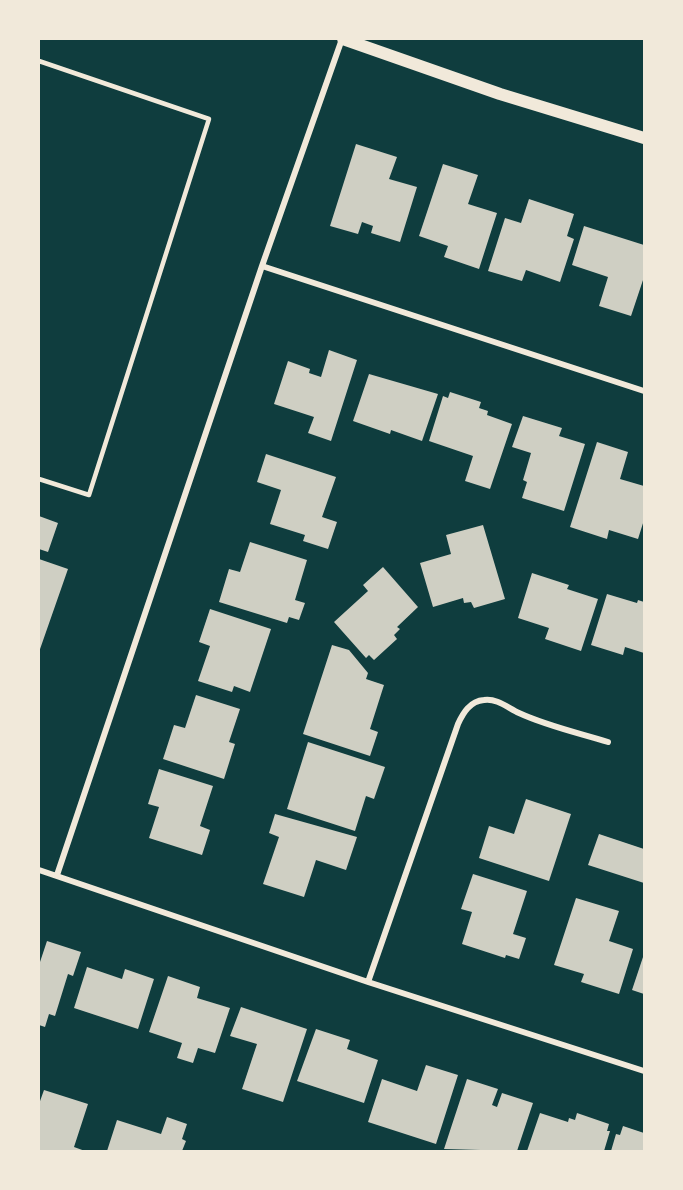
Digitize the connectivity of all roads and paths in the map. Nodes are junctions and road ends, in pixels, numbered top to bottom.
1 (343, 39) edge
2 (39, 61) edge
3 (644, 138) edge
4 (262, 266) junction
5 (644, 391) edge
6 (39, 479) edge
7 (608, 742) dead end
8 (39, 870) edge
9 (57, 875) junction
10 (368, 982) junction
11 (644, 1071) edge

1 - 3 main road
1 - 4 street
2 - 6 lane
4 - 5 street
4 - 9 street
7 - 10 street
8 - 9 street
9 - 10 street
10 - 11 street

